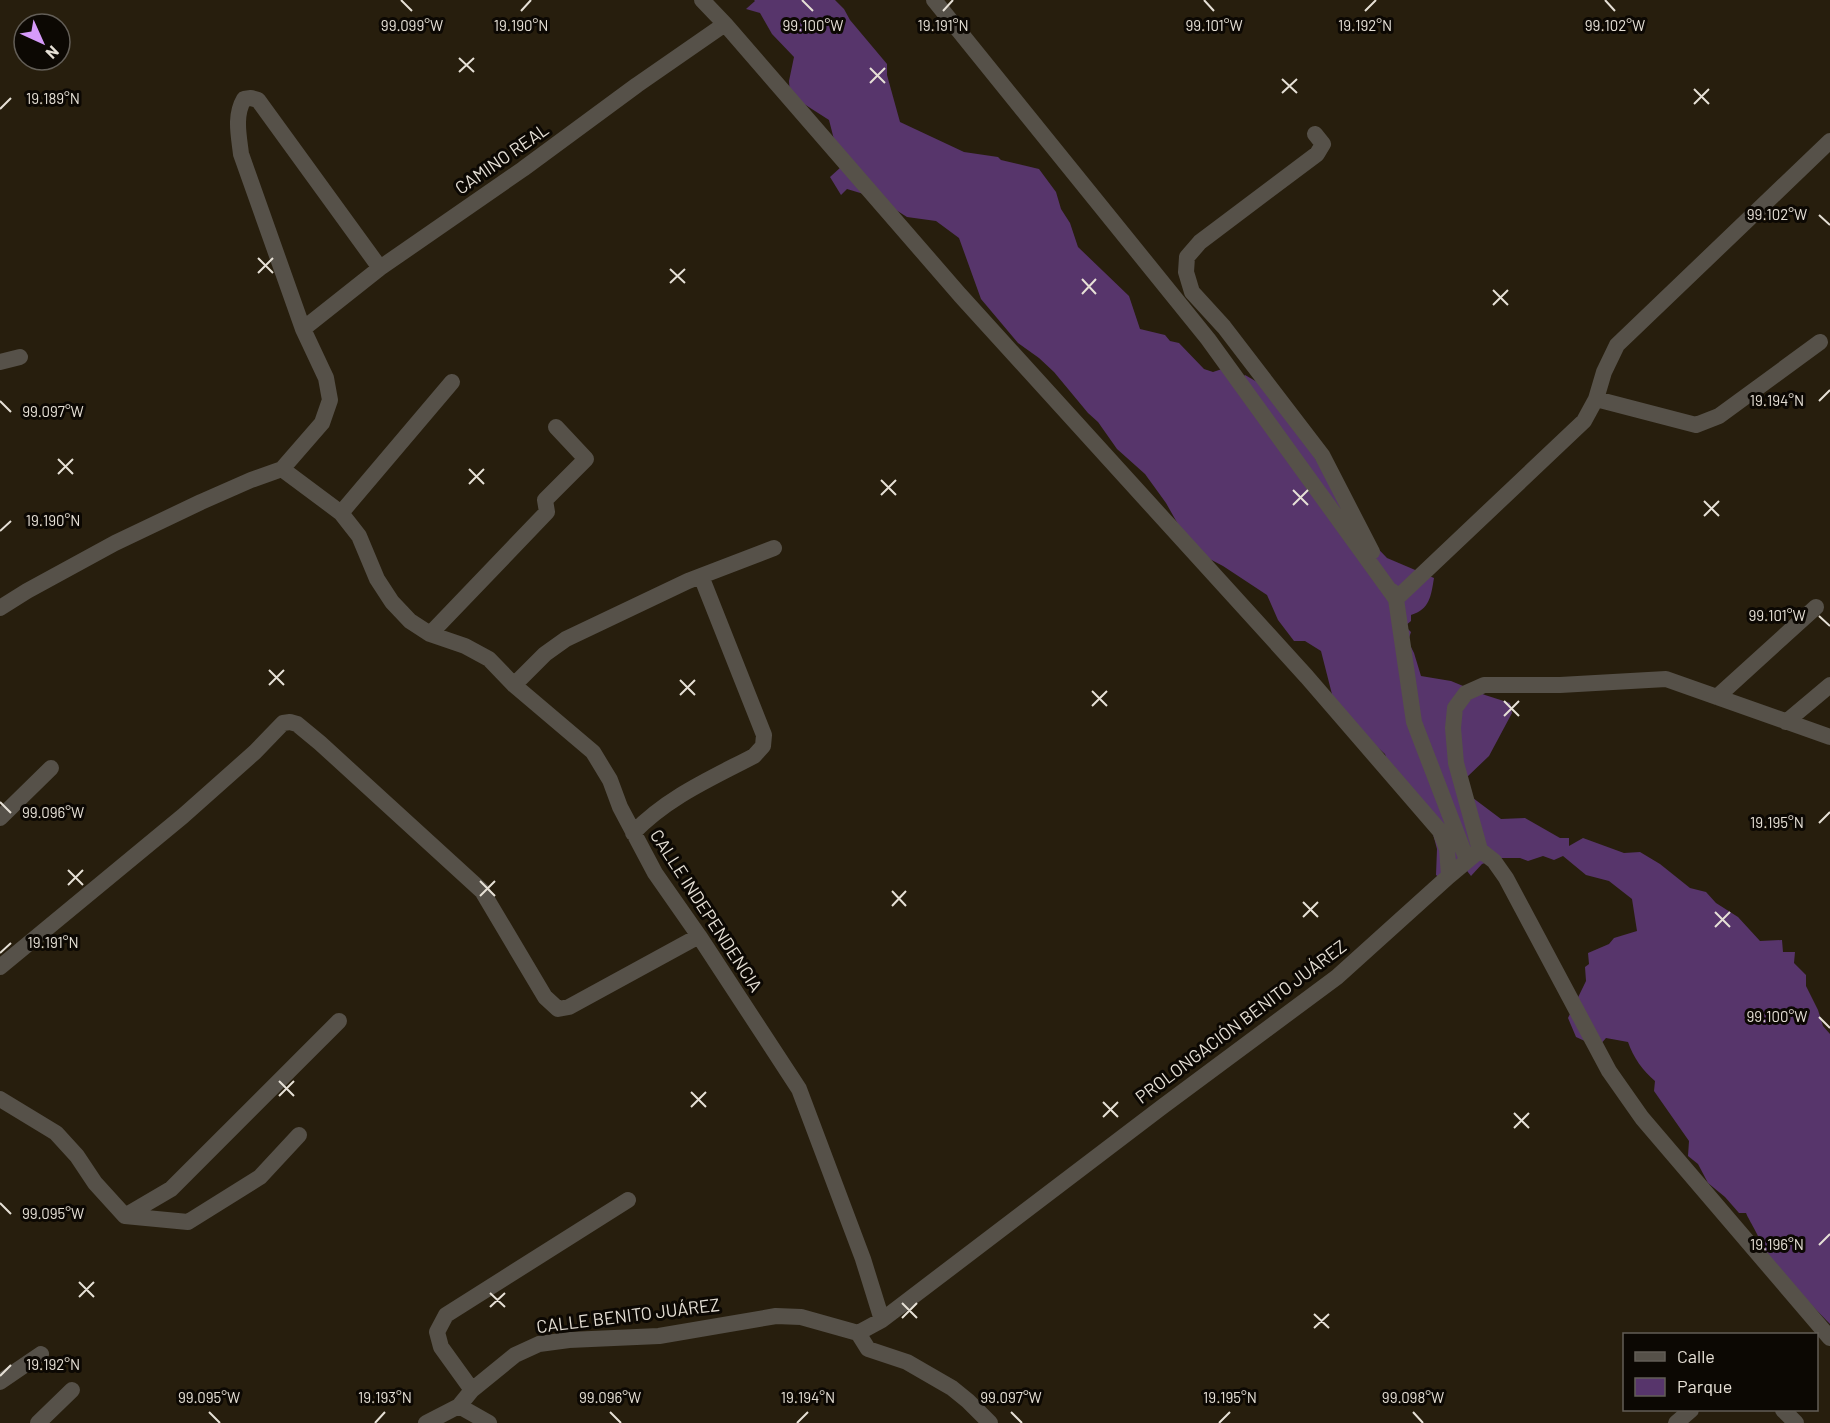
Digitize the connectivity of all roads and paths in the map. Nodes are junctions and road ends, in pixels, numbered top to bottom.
1 (702, 0) edge
2 (934, 0) edge
3 (725, 24) junction
4 (1315, 134) dead end
5 (1830, 141) edge
6 (380, 268) junction
7 (303, 329) junction
8 (1820, 342) dead end
9 (20, 357) dead end
10 (0, 362) edge
11 (452, 382) dead end
12 (1596, 399) junction
13 (556, 427) dead end
14 (282, 469) junction
15 (341, 513) junction
16 (774, 548) dead end
17 (701, 576) junction
18 (1396, 599) junction
19 (1816, 607) dead end
20 (0, 608) edge
21 (430, 634) junction
22 (514, 685) junction
23 (1830, 685) edge
24 (1717, 697) junction
25 (1786, 722) junction
26 (1830, 737) edge
27 (51, 768) dead end
28 (0, 818) edge
29 (633, 833) junction
30 (1480, 850) junction
31 (1467, 860) junction
32 (1449, 876) junction
33 (699, 936) junction
34 (0, 967) edge
35 (339, 1021) dead end
36 (0, 1099) edge
37 (299, 1135) dead end
38 (628, 1200) dead end
39 (125, 1216) junction
40 (882, 1320) junction
41 (858, 1333) junction
42 (1830, 1338) edge
43 (40, 1354) dead end
44 (0, 1382) edge
45 (72, 1390) dead end
46 (472, 1390) junction
47 (459, 1406) junction
48 (1690, 1411) edge
49 (1784, 1411) edge
50 (38, 1423) edge
51 (426, 1423) edge
52 (489, 1423) edge
53 (990, 1423) edge
54 (1676, 1423) edge
55 (1797, 1423) edge

1 - 3 street
2 - 18 street
3 - 6 street, CAMINO REAL
3 - 32 street
4 - 18 street
5 - 12 street
6 - 7 street, CAMINO REAL
6 - 7 street
7 - 14 street
8 - 12 street
9 - 10 street
11 - 15 street
12 - 18 street
13 - 21 street
14 - 15 street, CALLE INDEPENDENCIA
14 - 20 street
15 - 21 street, CALLE INDEPENDENCIA
16 - 17 street
17 - 22 street
17 - 29 street
18 - 31 street
19 - 24 street
21 - 22 street, CALLE INDEPENDENCIA
22 - 29 street, CALLE INDEPENDENCIA
23 - 25 street
24 - 25 street
24 - 30 street
25 - 26 street
27 - 28 street
29 - 33 street, CALLE INDEPENDENCIA
30 - 31 street, PROLONGACIÓN BENITO JUÁREZ
30 - 42 street
31 - 32 street, PROLONGACIÓN BENITO JUÁREZ
32 - 40 street, PROLONGACIÓN BENITO JUÁREZ
33 - 34 street
33 - 40 street, CALLE INDEPENDENCIA
35 - 39 street
36 - 39 street
37 - 39 street
38 - 46 street
40 - 41 street, PROLONGACIÓN BENITO JUÁREZ
41 - 46 street, CALLE BENITO JUÁREZ
41 - 53 street
43 - 44 street
45 - 50 street
46 - 47 street, CALLE BENITO JUÁREZ
47 - 51 street, CALLE BENITO JUÁREZ
47 - 52 street
48 - 54 street
49 - 55 street

